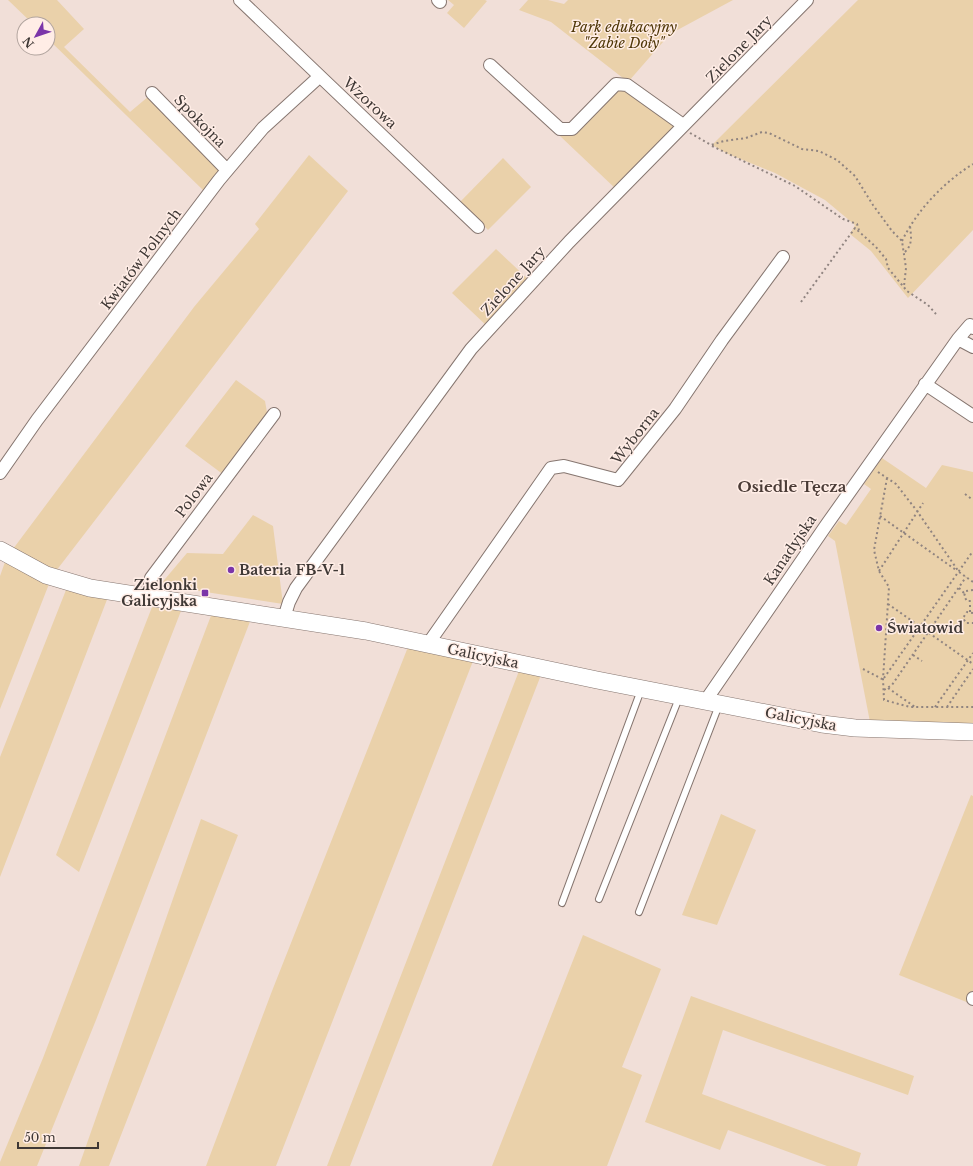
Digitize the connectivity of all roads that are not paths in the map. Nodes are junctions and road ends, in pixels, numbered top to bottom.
1 (240, 0) edge
2 (807, 0) edge
3 (490, 65) dead end
4 (320, 76) junction
5 (152, 93) dead end
6 (683, 124) junction
7 (227, 170) junction
8 (478, 227) dead end
9 (783, 257) dead end
10 (973, 328) edge
11 (958, 339) junction
12 (973, 347) edge
13 (926, 384) junction
14 (274, 414) dead end
15 (973, 416) edge
16 (0, 473) edge
17 (0, 550) edge
18 (148, 597) junction
19 (284, 618) junction
20 (428, 644) junction
21 (642, 688) junction
22 (680, 695) junction
23 (713, 702) junction
24 (973, 732) edge
25 (599, 899) dead end
26 (562, 903) dead end
27 (639, 912) dead end

1 - 4 street, Wzorowa
2 - 6 street, Zielone Jary
3 - 6 street
4 - 7 street, Kwiatów Polnych
4 - 8 street, Wzorowa
5 - 7 street, Spokojna
6 - 19 street, Zielone Jary
7 - 16 street, Kwiatów Polnych
9 - 20 street, Wyborna
10 - 11 street, Kanadyjska
11 - 12 street
11 - 13 street, Kanadyjska
13 - 15 street
13 - 23 street, Kanadyjska
14 - 18 street, Polowa
17 - 18 street, Galicyjska
18 - 19 street, Galicyjska
19 - 20 street, Galicyjska
20 - 21 street, Galicyjska
21 - 22 street, Galicyjska
21 - 26 lane
22 - 23 street, Galicyjska
22 - 25 lane
23 - 24 street, Galicyjska
23 - 27 lane

